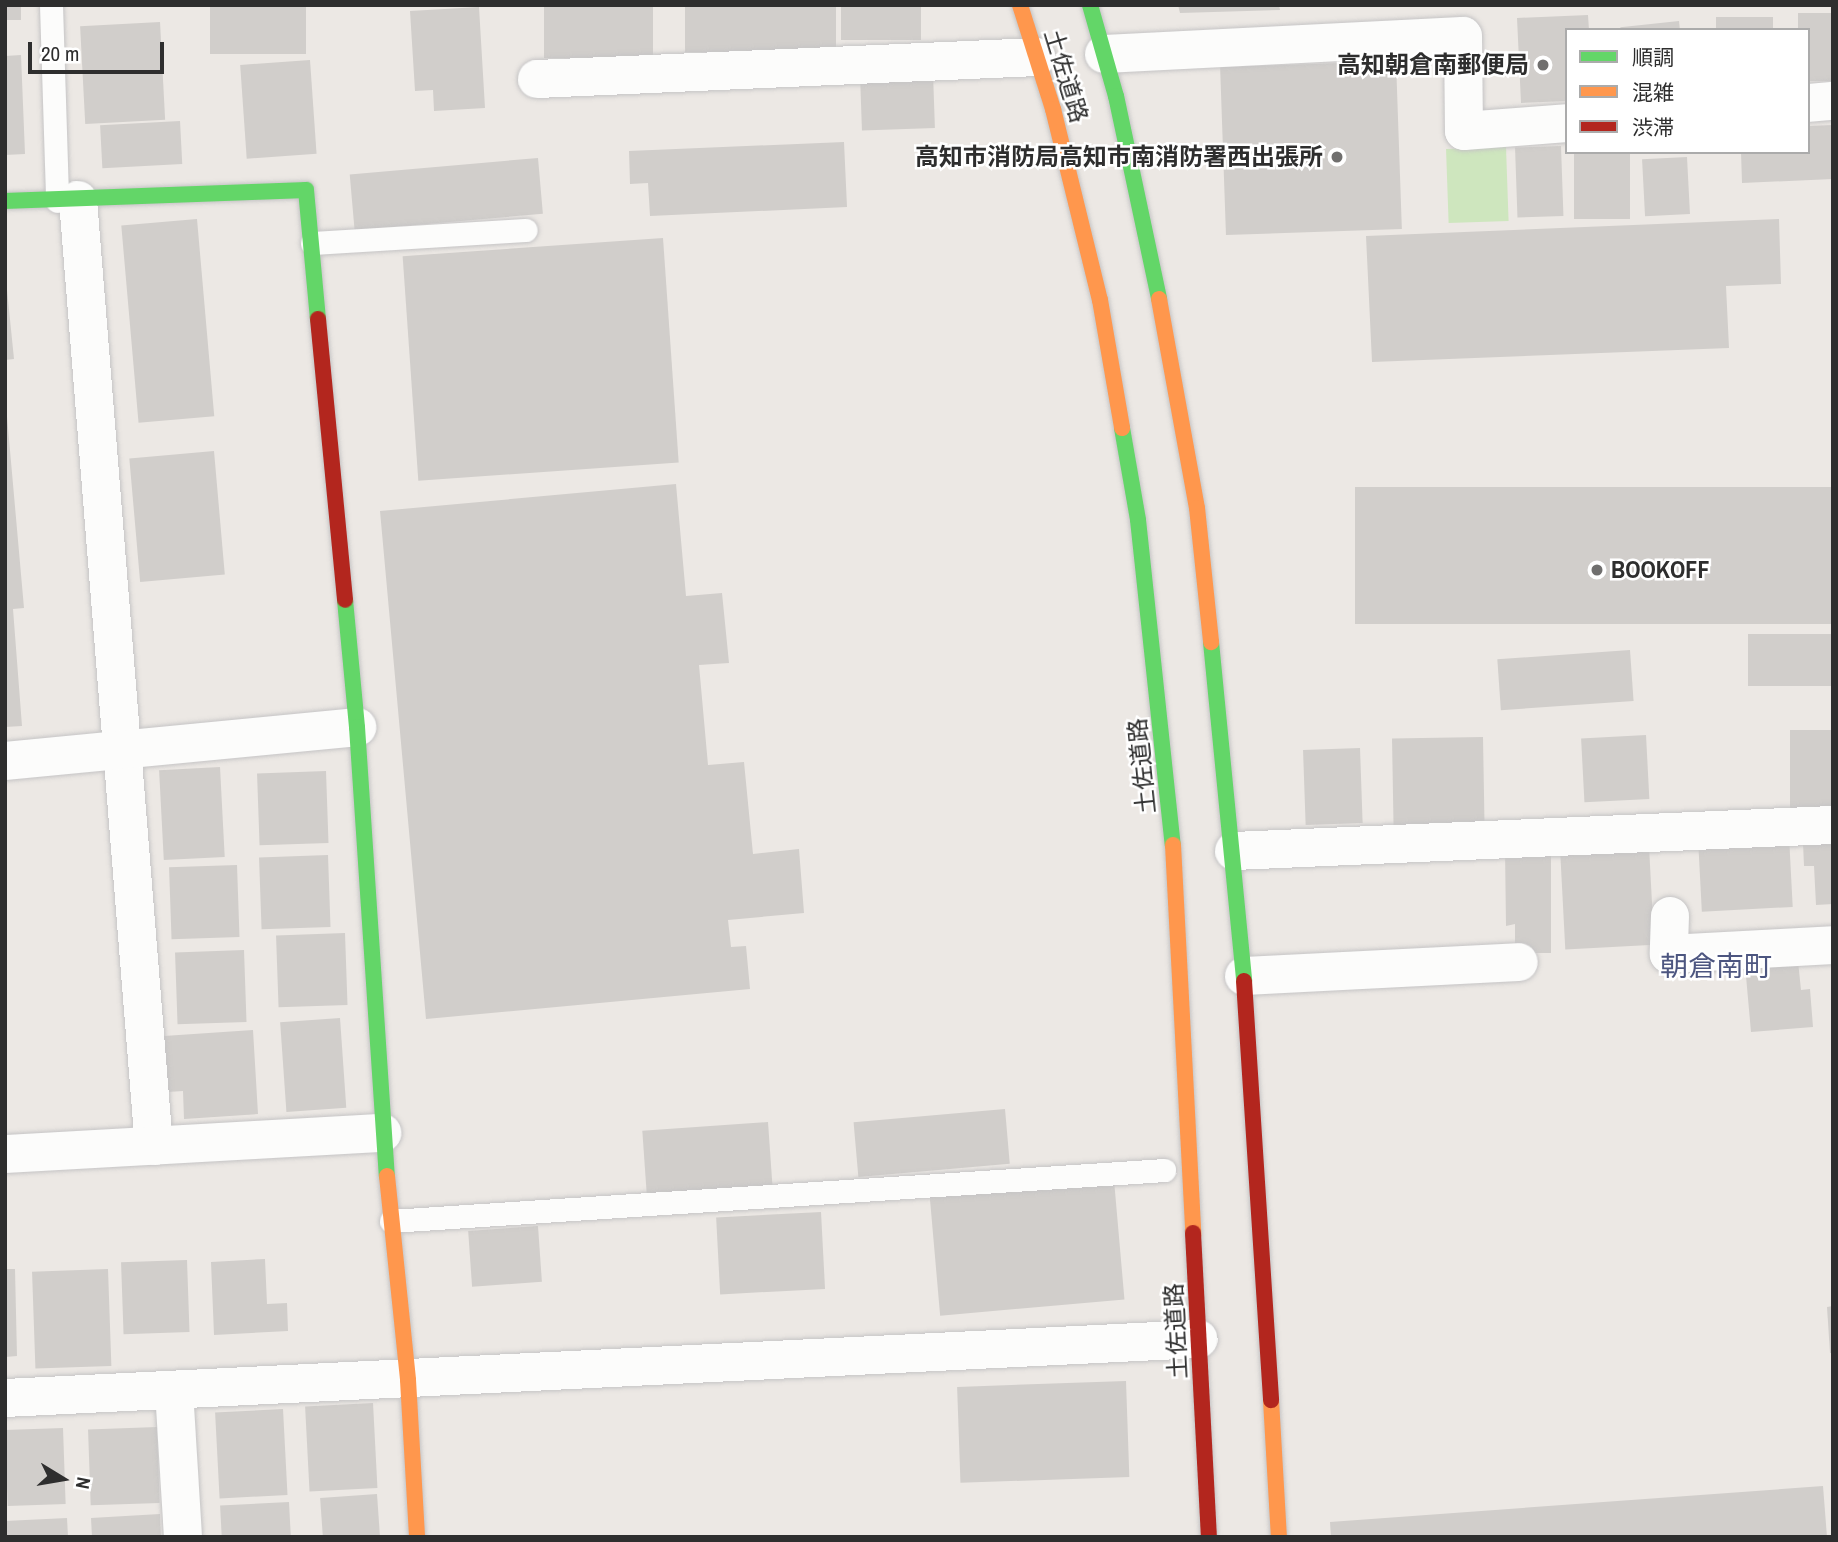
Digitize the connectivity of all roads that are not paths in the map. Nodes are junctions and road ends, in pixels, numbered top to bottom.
1 (51, 5) edge
2 (1020, 5) edge
3 (1090, 5) edge
4 (1104, 54) junction
5 (1037, 57) junction
6 (537, 79) dead end
7 (1833, 101) edge
8 (1810, 103) edge
9 (1565, 123) edge
10 (67, 200) junction
11 (5, 201) edge
12 (526, 230) dead end
13 (312, 243) junction
14 (357, 727) junction
15 (122, 750) junction
16 (5, 761) edge
17 (1833, 825) edge
18 (1234, 850) junction
19 (1670, 916) dead end
20 (1833, 946) edge
21 (1520, 962) dead end
22 (1244, 976) junction
23 (382, 1133) junction
24 (154, 1146) junction
25 (5, 1154) edge
26 (1164, 1170) dead end
27 (391, 1221) junction
28 (1199, 1339) junction
29 (408, 1380) junction
30 (174, 1390) junction
31 (5, 1398) edge
32 (183, 1537) edge
33 (417, 1537) edge
34 (1209, 1537) edge
35 (1279, 1537) edge

1 - 10 lane
2 - 5 main road, 土佐道路
3 - 4 main road, 土佐道路
4 - 9 street
4 - 18 main road, 土佐道路
5 - 6 street
5 - 28 main road, 土佐道路
7 - 8 street
10 - 11 main road
10 - 13 main road
10 - 15 street
12 - 13 lane
13 - 14 main road
14 - 15 street
14 - 23 main road
15 - 16 street
15 - 24 street
17 - 18 street
18 - 22 main road, 土佐道路
19 - 20 street
21 - 22 street
22 - 35 main road, 土佐道路
23 - 24 street
23 - 27 main road
24 - 25 street
26 - 27 lane
27 - 29 main road
28 - 29 street
28 - 34 main road, 土佐道路
29 - 30 street
29 - 33 main road
30 - 31 street
30 - 32 street

